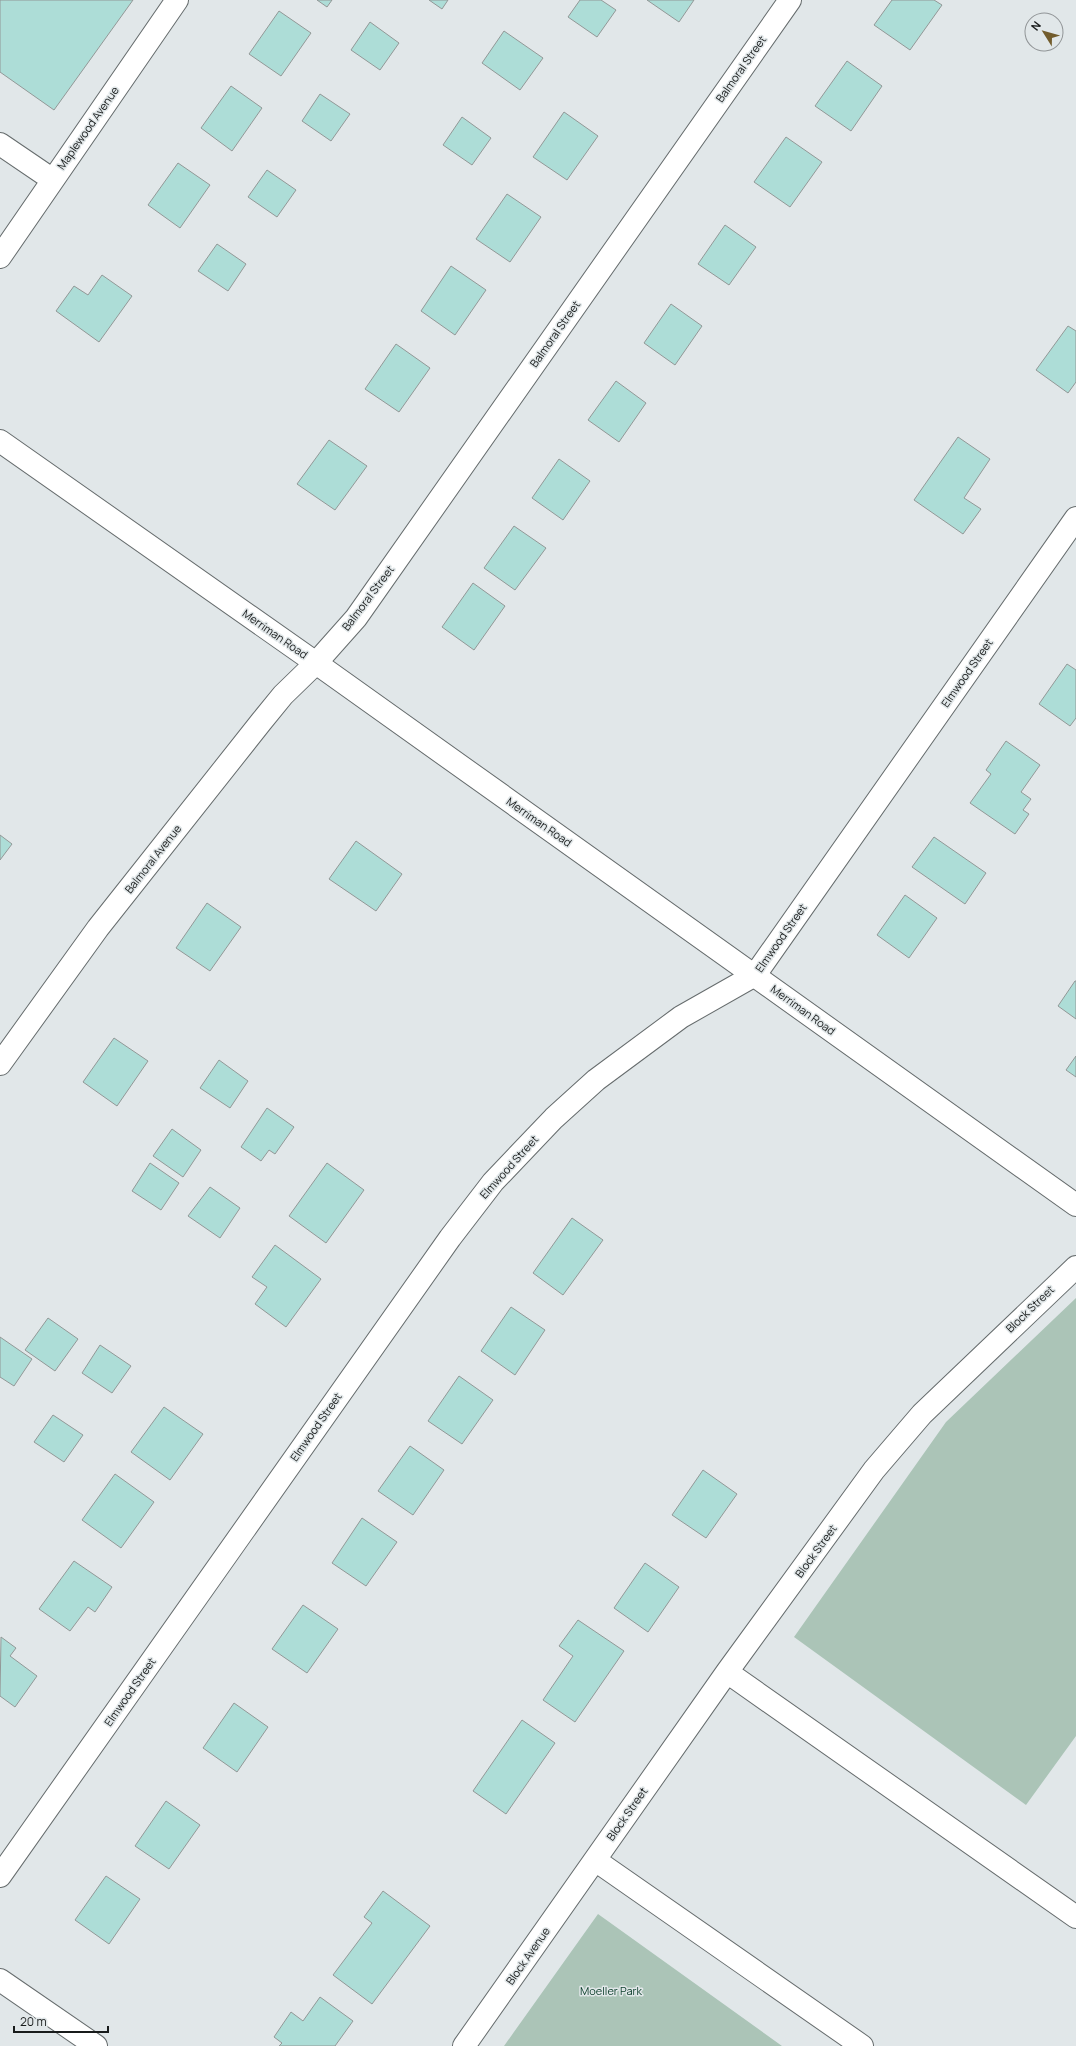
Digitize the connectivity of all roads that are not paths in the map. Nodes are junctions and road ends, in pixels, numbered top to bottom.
1 (177, 0) edge
2 (790, 0) edge
3 (0, 144) edge
4 (53, 180) junction
5 (1, 251) edge
6 (0, 441) edge
7 (1076, 518) edge
8 (316, 663) junction
9 (754, 975) junction
10 (0, 1064) edge
11 (1076, 1205) edge
12 (1076, 1267) edge
13 (727, 1672) junction
14 (593, 1863) junction
15 (0, 1876) edge
16 (1076, 1917) edge
17 (0, 1980) edge
18 (96, 2046) edge
19 (464, 2046) edge
20 (862, 2046) edge

1 - 4 street, Maplewood Avenue
2 - 8 street, Balmoral Street
3 - 4 street
4 - 5 street, Maplewood Avenue
6 - 8 street, Merriman Road
7 - 9 street, Elmwood Street
8 - 9 street, Merriman Road
8 - 10 street, Balmoral Avenue
9 - 11 street, Merriman Road
9 - 15 street, Elmwood Street
12 - 13 street, Block Street
13 - 14 street, Block Street
13 - 16 street
14 - 19 street, Block Avenue
14 - 20 street
17 - 18 street

